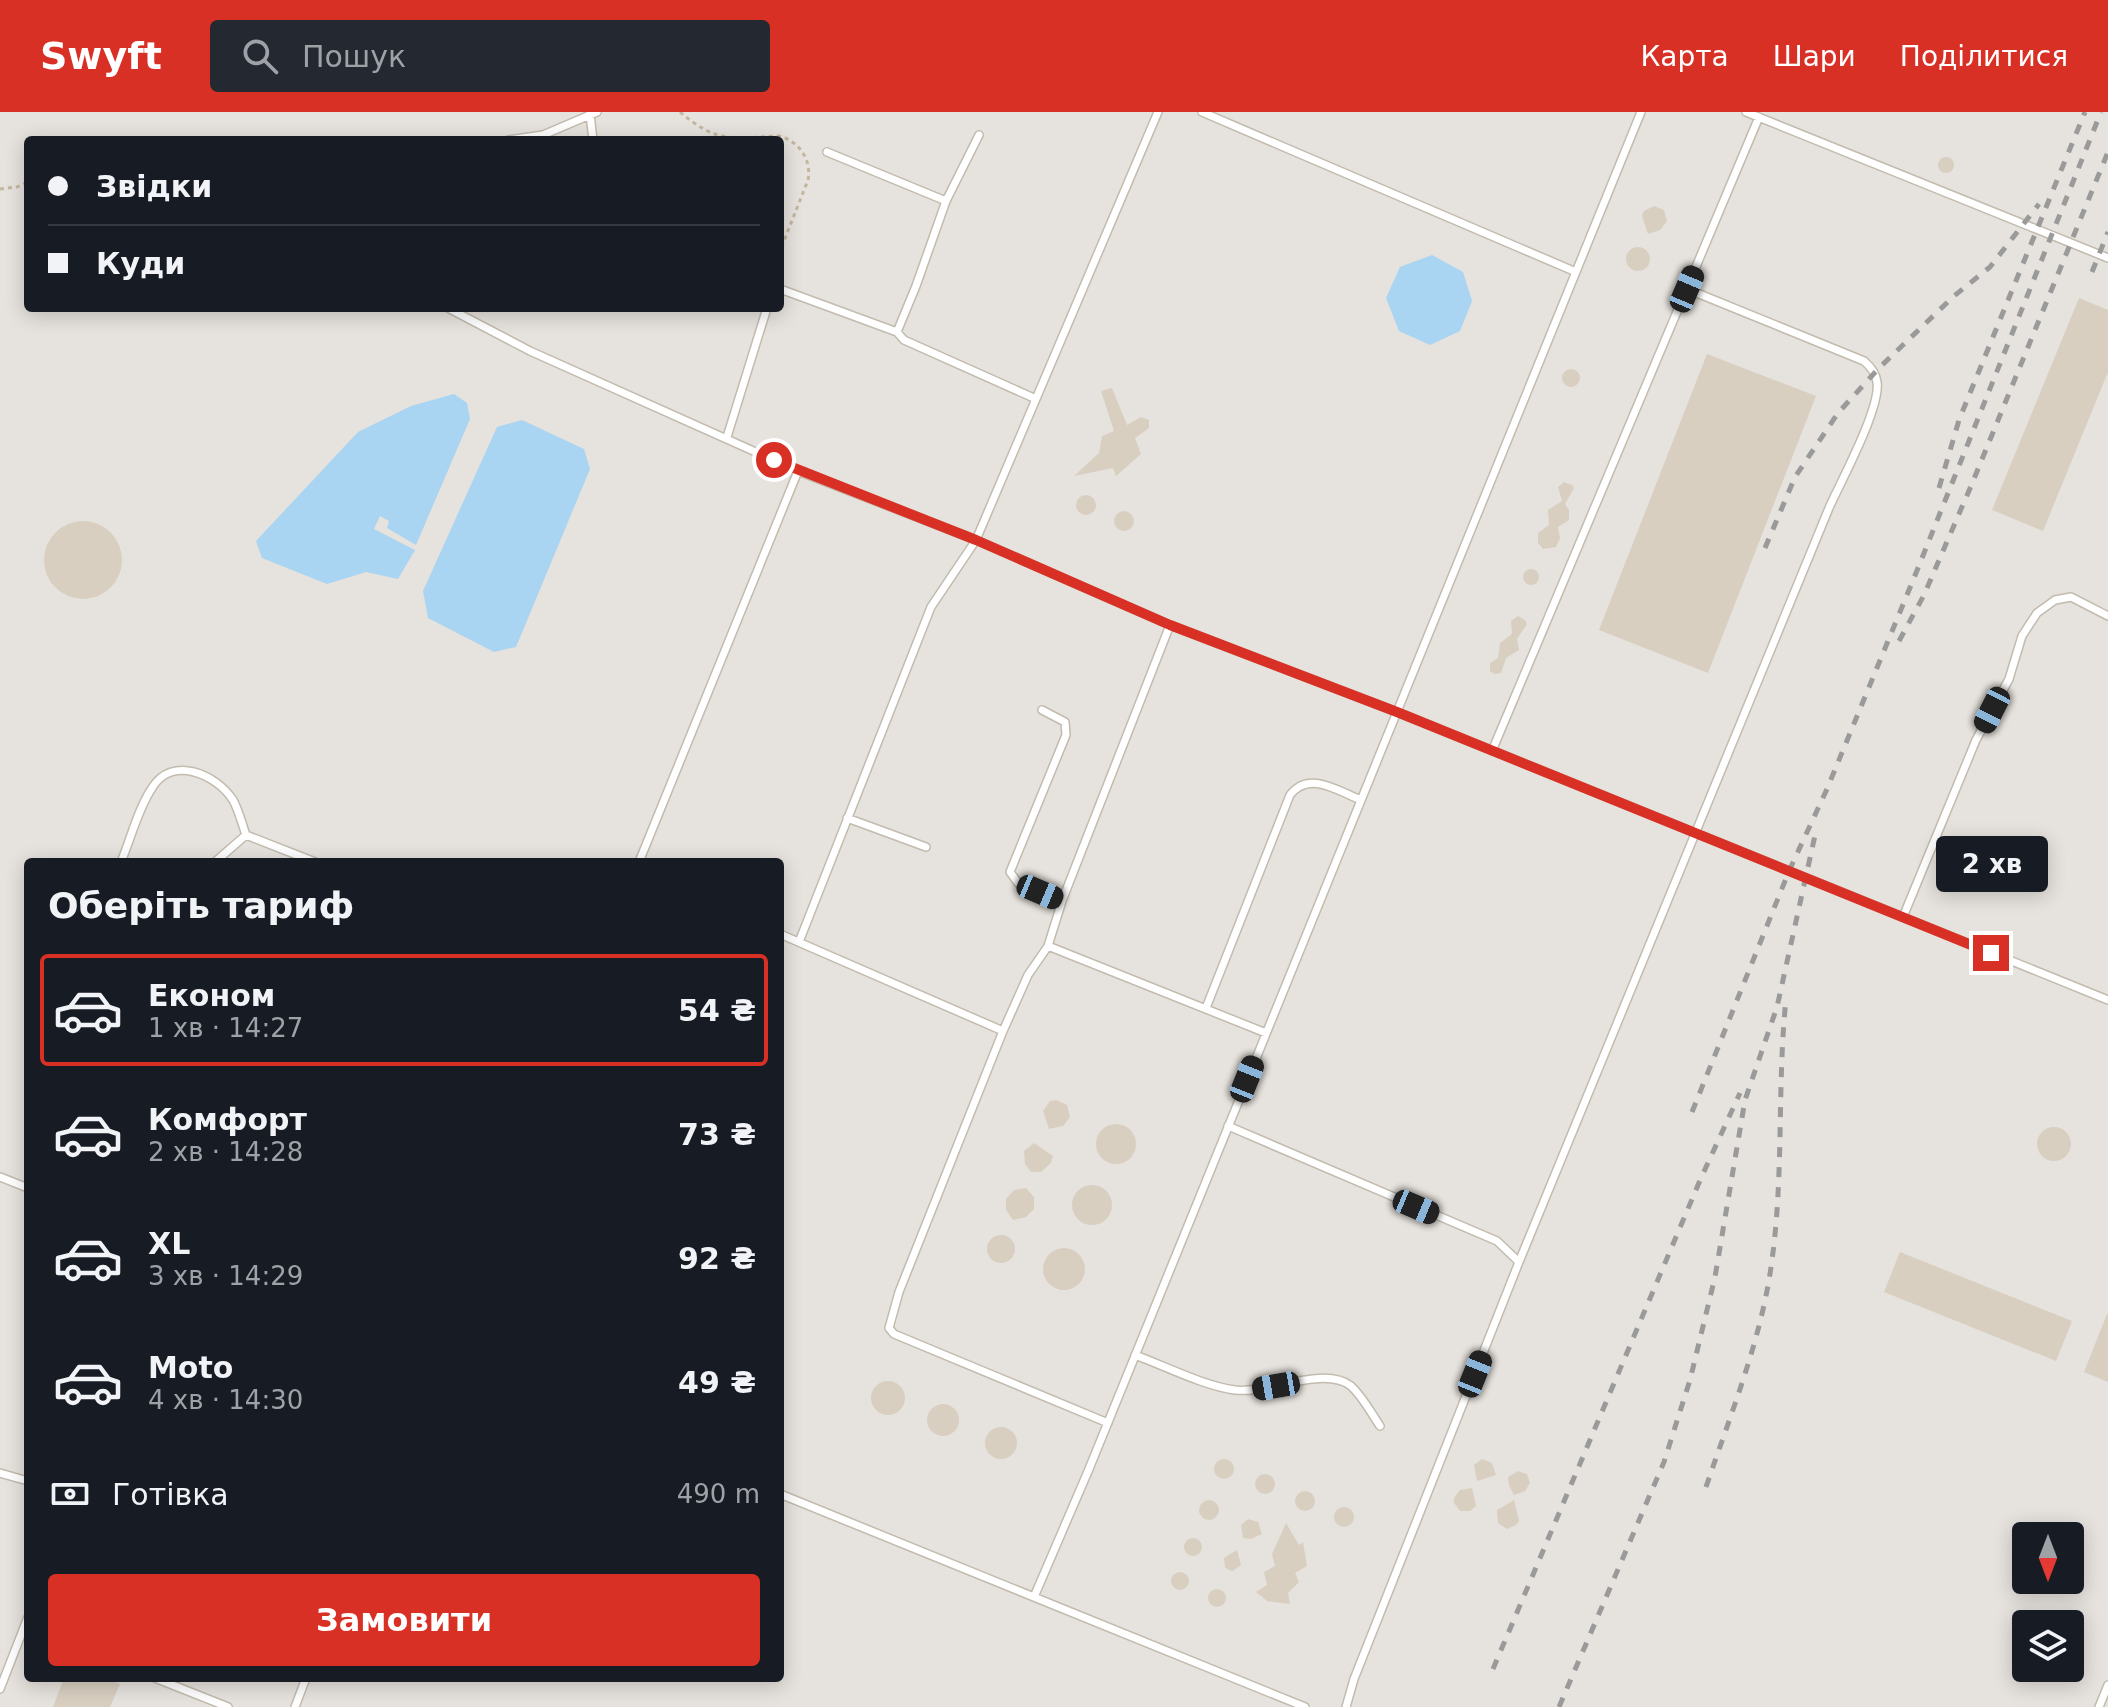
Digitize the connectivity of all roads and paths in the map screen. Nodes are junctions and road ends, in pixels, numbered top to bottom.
1 (680, 112) edge
2 (1158, 112) edge
3 (1202, 112) edge
4 (1641, 112) edge
5 (1746, 112) edge
6 (592, 113) edge
7 (1759, 117) junction
8 (979, 135) dead end
9 (536, 136) edge
10 (593, 136) edge
11 (717, 136) edge
12 (784, 137) edge
13 (827, 152) dead end
14 (24, 184) edge
15 (0, 189) edge
16 (946, 201) junction
17 (784, 241) edge
18 (2108, 258) edge
19 (1576, 272) junction
20 (1687, 289) junction
21 (784, 290) edge
22 (456, 312) edge
23 (766, 312) edge
24 (897, 332) junction
25 (1036, 399) junction
26 (727, 437) junction
27 (798, 471) junction
28 (976, 540) junction
29 (2108, 616) edge
30 (1170, 625) junction
31 (1042, 710) dead end
32 (1397, 712) junction
33 (1492, 751) junction
34 (1361, 800) junction
35 (847, 818) junction
36 (1696, 833) junction
37 (246, 835) junction
38 (926, 847) dead end
39 (123, 858) edge
40 (220, 858) edge
41 (305, 858) edge
42 (641, 858) edge
43 (1062, 901) junction
44 (1903, 917) junction
45 (784, 936) edge
46 (799, 942) junction
47 (1048, 946) junction
48 (2108, 1000) edge
49 (1206, 1008) junction
50 (1003, 1031) junction
51 (1266, 1033) junction
52 (1228, 1126) junction
53 (0, 1177) edge
54 (24, 1186) edge
55 (1519, 1262) junction
56 (1135, 1355) junction
57 (1108, 1423) junction
58 (1380, 1426) dead end
59 (0, 1473) edge
60 (24, 1480) edge
61 (784, 1496) edge
62 (1034, 1597) junction
63 (24, 1627) edge
64 (165, 1682) edge
65 (304, 1682) edge
66 (2108, 1685) edge
67 (0, 1689) edge
68 (228, 1707) edge
69 (295, 1707) edge
70 (1305, 1707) edge
71 (1346, 1707) edge
72 (2099, 1707) edge

1 - 11 path
2 - 25 lane
3 - 19 lane
4 - 19 lane
5 - 7 lane
6 - 9 lane
6 - 10 lane
7 - 18 lane
7 - 20 lane
8 - 16 lane
12 - 17 path
13 - 16 lane
14 - 15 path
16 - 24 lane
19 - 32 lane
20 - 33 lane
20 - 36 lane
21 - 24 lane
22 - 26 lane
23 - 26 lane
24 - 25 lane
25 - 28 lane
26 - 27 lane
27 - 28 lane
27 - 42 lane
28 - 30 lane
28 - 35 lane
29 - 44 lane
30 - 32 lane
30 - 43 lane
31 - 43 lane
32 - 33 lane
32 - 34 lane
33 - 36 lane
34 - 49 lane
34 - 51 lane
35 - 38 lane
35 - 46 lane
36 - 44 lane
36 - 55 lane
37 - 39 lane
37 - 40 lane
37 - 41 lane
43 - 47 lane
44 - 48 lane
45 - 46 lane
46 - 50 lane
47 - 49 lane
47 - 50 lane
49 - 51 lane
50 - 57 lane
51 - 52 lane
52 - 55 lane
52 - 56 lane
53 - 54 lane
55 - 71 lane
56 - 57 lane
56 - 58 lane
57 - 62 lane
59 - 60 lane
61 - 62 lane
62 - 70 lane
63 - 67 lane
64 - 68 lane
65 - 69 lane
66 - 72 lane

